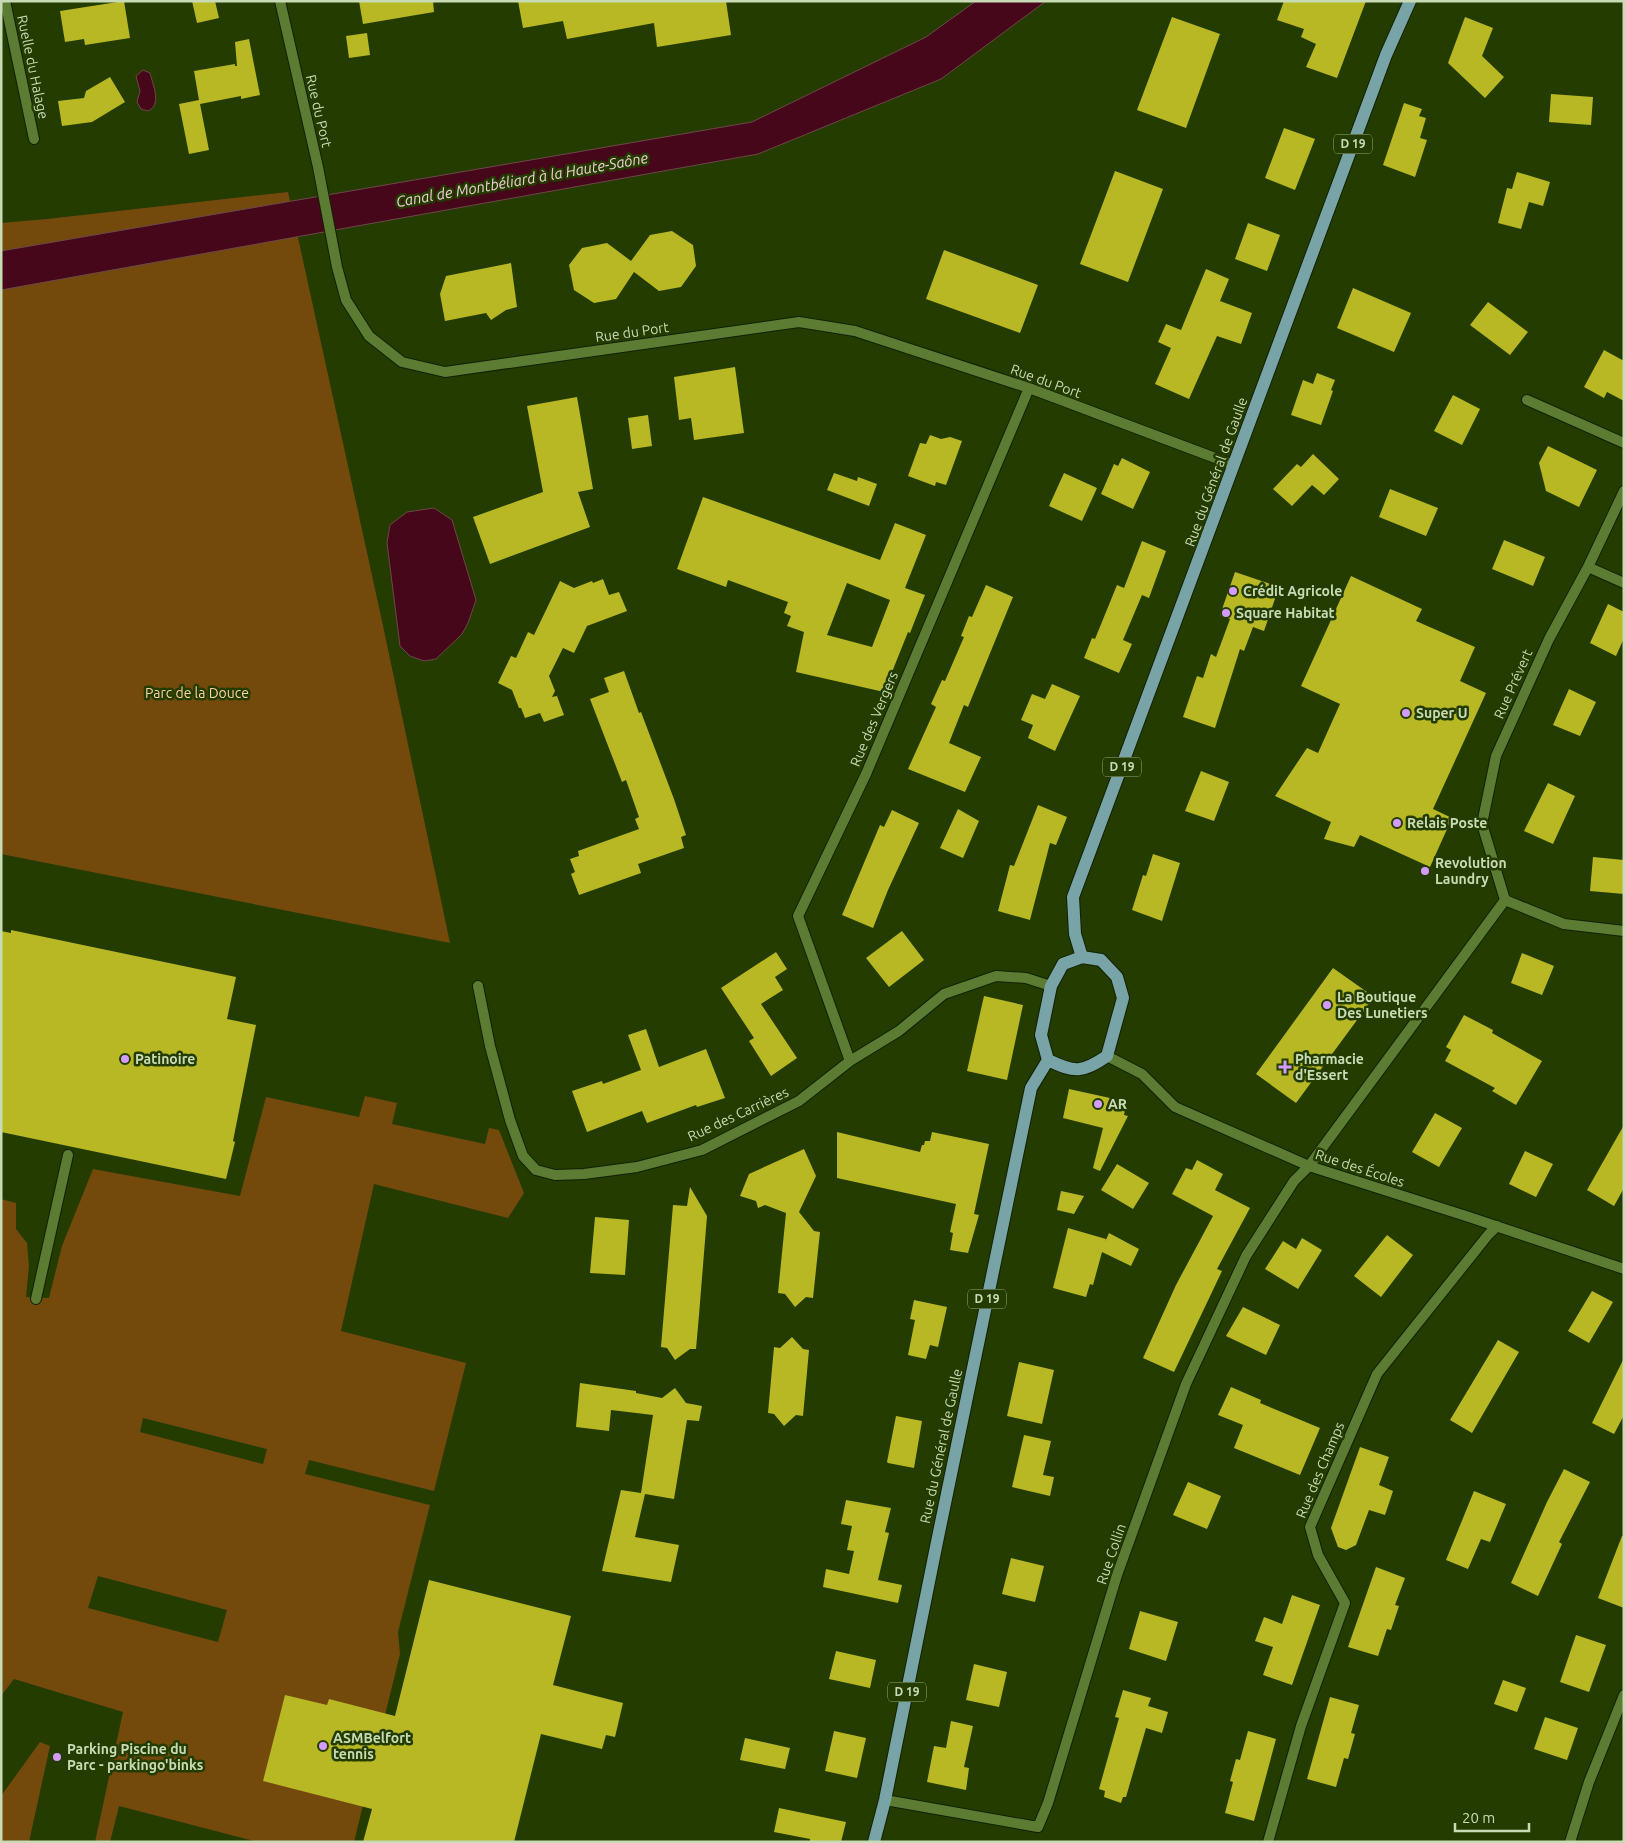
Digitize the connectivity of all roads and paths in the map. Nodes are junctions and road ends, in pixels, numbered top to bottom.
1 (5, 1) edge
2 (280, 1) edge
3 (1410, 1) edge
4 (34, 139) dead end
5 (1029, 388) junction
6 (1527, 400) dead end
7 (1624, 443) edge
8 (1234, 465) junction
9 (1624, 491) edge
10 (1588, 567) junction
11 (1624, 583) edge
12 (1505, 900) junction
13 (1624, 931) edge
14 (1082, 957) junction
15 (478, 986) dead end
16 (1051, 986) junction
17 (1107, 1056) junction
18 (1048, 1060) junction
19 (850, 1061) junction
20 (68, 1155) dead end
21 (1310, 1166) junction
22 (1496, 1226) junction
23 (1624, 1269) edge
24 (36, 1299) dead end
25 (1624, 1695) edge
26 (885, 1800) junction
27 (874, 1842) edge
28 (1268, 1842) edge
29 (1570, 1842) edge

1 - 4 street, Ruelle du Halage
2 - 5 street, Rue du Port
3 - 8 main road, Rue du Général de Gaulle / D 19
5 - 8 street, Rue du Port
5 - 19 street, Rue des Vergers
6 - 7 street
8 - 14 main road, Rue du Général de Gaulle / D 19
9 - 10 street, Rue Prévert
10 - 11 street
10 - 12 street, Rue Prévert
12 - 13 street
12 - 21 street, Rue Collin
14 - 16 main road
14 - 17 main road
15 - 19 street, Rue des Carrières
16 - 18 main road
16 - 19 street, Rue des Carrières
17 - 18 main road
17 - 21 street, Rue des Écoles
18 - 26 main road, Rue du Général de Gaulle / D 19
20 - 24 street
21 - 22 street, Rue des Écoles
21 - 26 street, Rue Collin
22 - 23 street, Rue des Écoles
22 - 28 street, Rue des Champs
25 - 29 street
26 - 27 main road, Rue du Général de Gaulle / D 19

